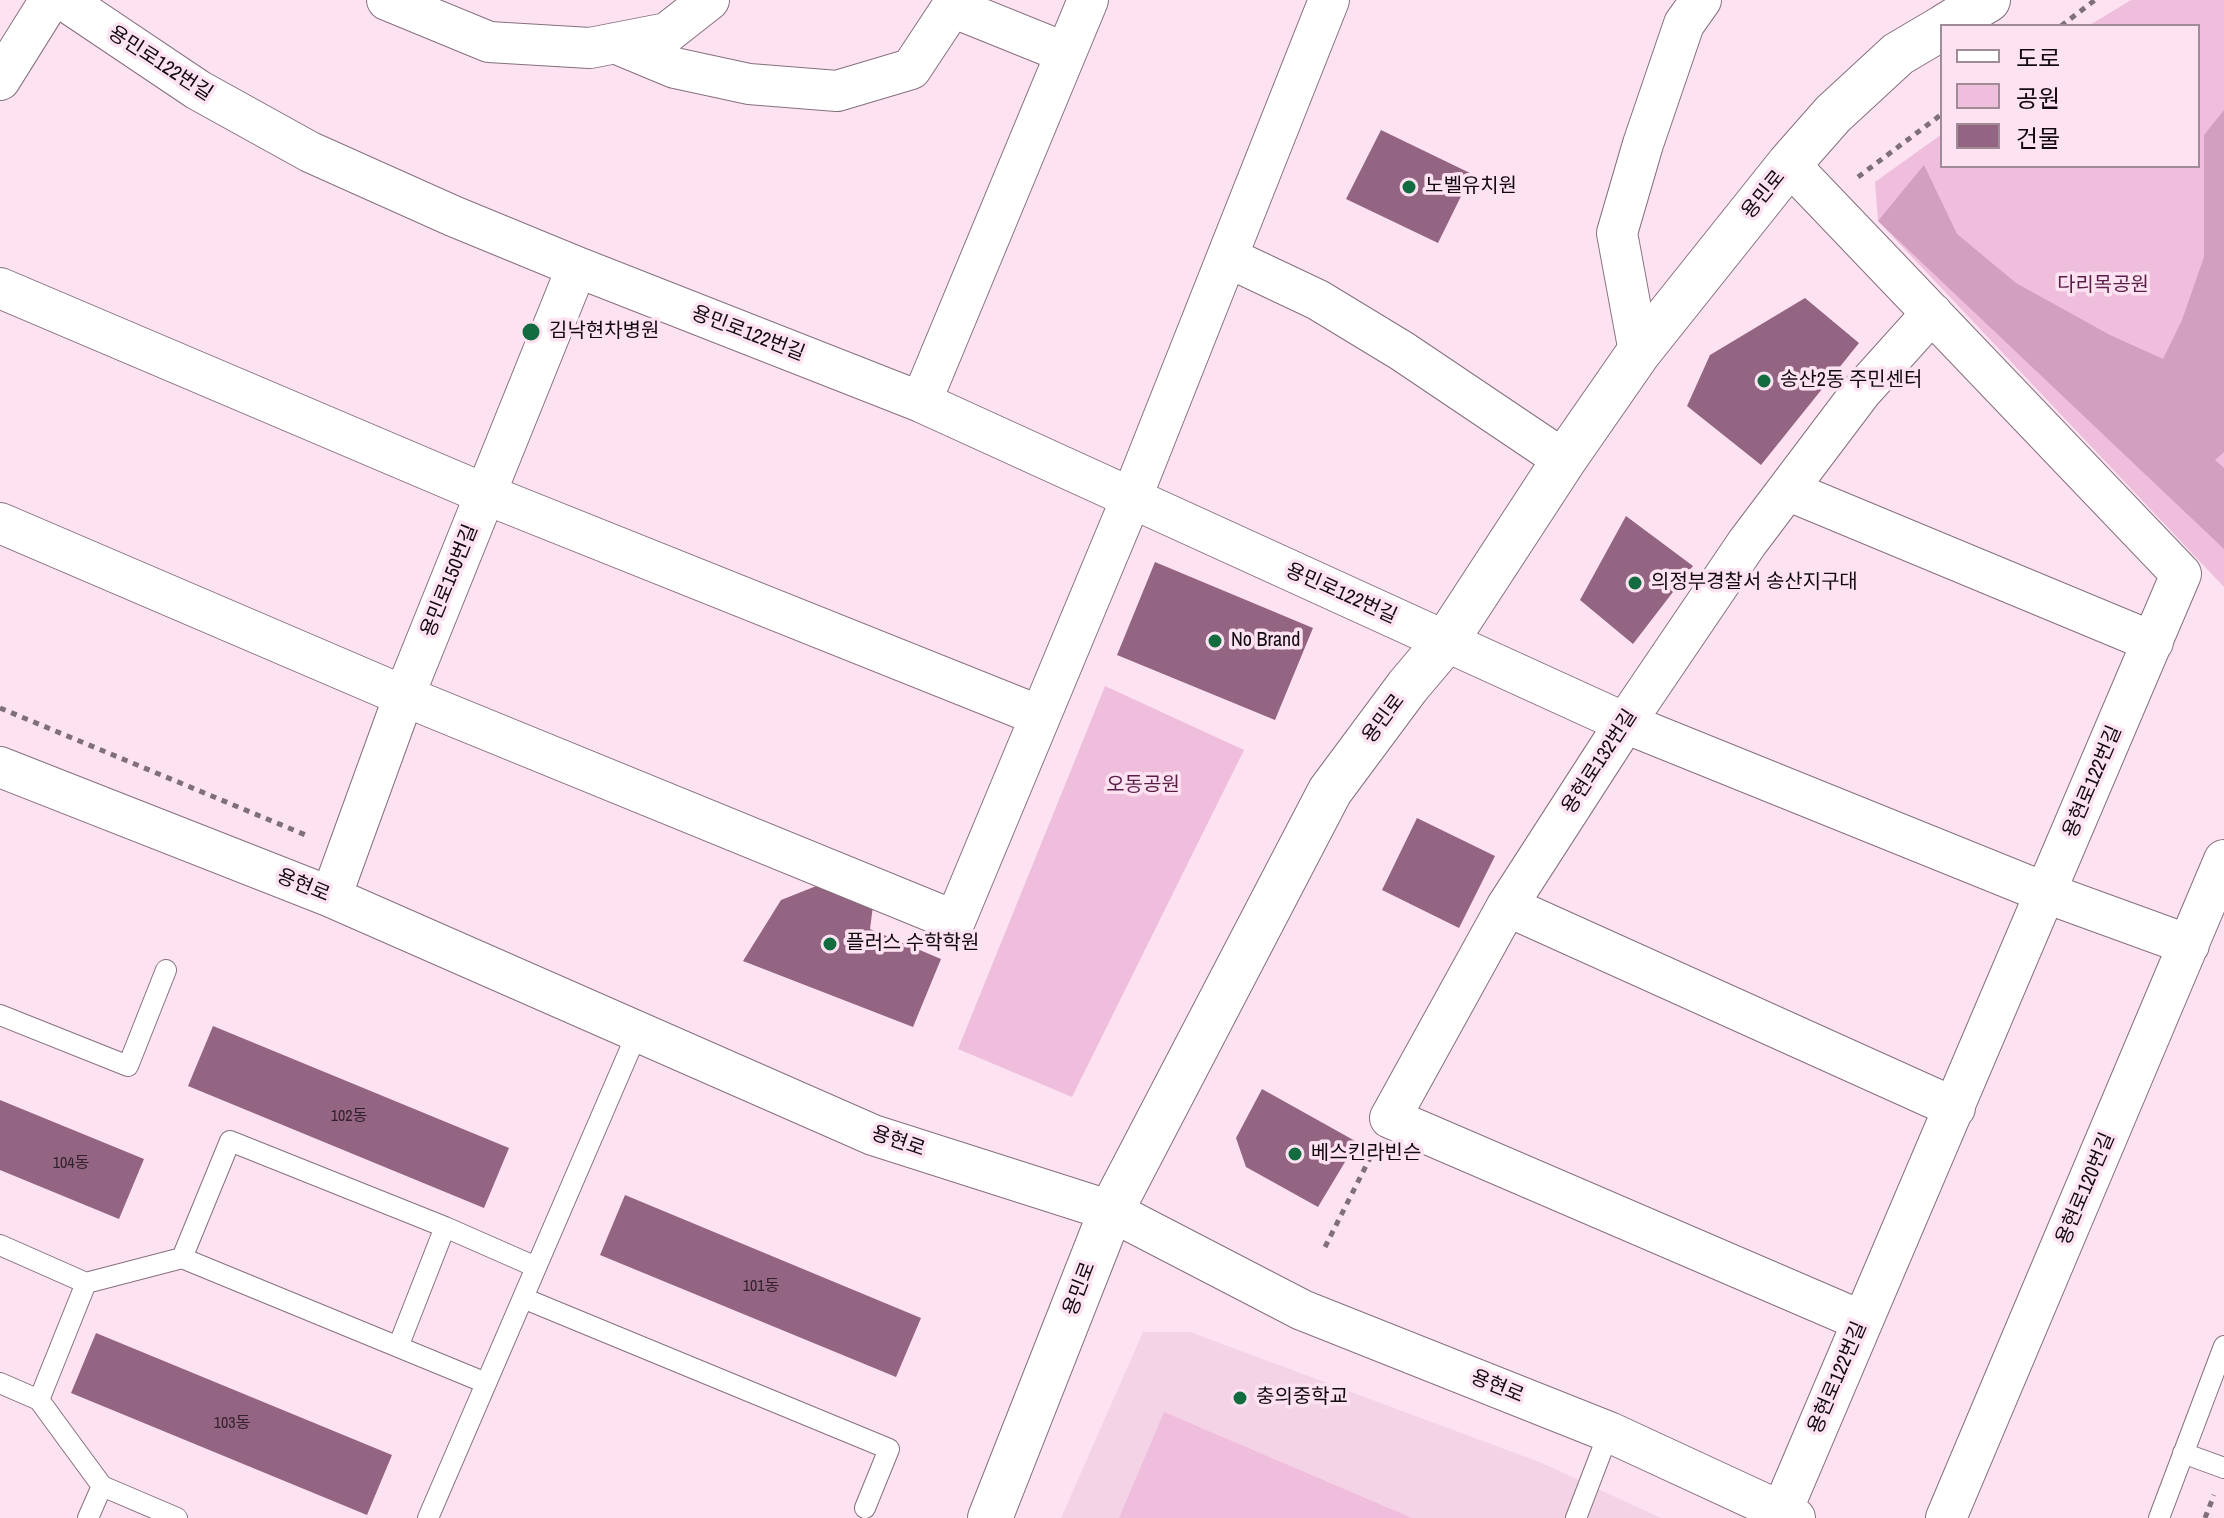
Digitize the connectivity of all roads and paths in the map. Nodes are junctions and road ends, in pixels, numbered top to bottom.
1 (50, 0) edge
2 (64, 0) edge
3 (387, 0) edge
4 (709, 0) edge
5 (1088, 0) edge
6 (1329, 0) edge
7 (1701, 0) edge
8 (1988, 0) edge
9 (2095, 0) edge
10 (952, 4) edge
11 (1948, 24) edge
12 (2064, 24) edge
13 (1940, 29) edge
14 (615, 43) junction
15 (1066, 53) junction
16 (0, 80) edge
17 (1940, 116) edge
18 (1789, 164) junction
19 (1858, 177) dead end
20 (1227, 257) junction
21 (577, 267) junction
22 (0, 288) edge
23 (1932, 313) junction
24 (1639, 352) junction
25 (921, 402) junction
26 (1564, 460) junction
27 (1787, 490) junction
28 (485, 494) junction
29 (1131, 499) junction
30 (0, 523) edge
31 (1446, 641) junction
32 (2153, 642) junction
33 (404, 696) junction
34 (0, 708) edge
35 (1040, 716) junction
36 (1625, 723) junction
37 (0, 767) edge
38 (308, 836) dead end
39 (2224, 860) edge
40 (2046, 893) junction
41 (331, 897) junction
42 (1507, 906) junction
43 (2189, 945) junction
44 (166, 970) dead end
45 (0, 1015) edge
46 (638, 1031) junction
47 (1955, 1108) junction
48 (1390, 1118) junction
49 (1111, 1211) junction
50 (445, 1227) junction
51 (0, 1245) edge
52 (1325, 1247) dead end
53 (182, 1258) junction
54 (536, 1267) junction
55 (86, 1283) junction
56 (523, 1298) junction
57 (1862, 1321) junction
58 (2224, 1346) edge
59 (398, 1347) junction
60 (0, 1383) edge
61 (486, 1383) junction
62 (39, 1400) junction
63 (1609, 1432) junction
64 (2183, 1453) junction
65 (2224, 1468) edge
66 (102, 1486) junction
67 (865, 1508) dead end
68 (1788, 1515) edge
69 (88, 1518) edge
70 (177, 1518) edge
71 (428, 1518) edge
72 (990, 1518) edge
73 (1576, 1518) edge
74 (1946, 1518) edge
75 (2159, 1518) edge

1 - 16 street
2 - 21 street, 용민로122번길
3 - 14 street
4 - 14 street
5 - 15 street
6 - 20 street
7 - 24 street
8 - 11 main road, 용민로
9 - 12 path
10 - 14 street
10 - 15 street
13 - 18 main road, 용민로
15 - 25 street
17 - 19 path
18 - 23 street, 용현로122번길
18 - 24 main road, 용민로
20 - 26 street
20 - 29 street
21 - 25 street, 용민로122번길
21 - 28 street, 용민로150번길
22 - 28 street
23 - 27 street, 용현로132번길
23 - 32 street, 용현로122번길
24 - 26 main road, 용민로
25 - 29 street, 용민로122번길
26 - 31 main road, 용민로
27 - 32 street
27 - 36 street, 용현로132번길
28 - 33 street, 용민로150번길
28 - 35 street
29 - 31 street, 용민로122번길
29 - 35 street
30 - 33 street
31 - 36 street, 용민로122번길
31 - 49 main road, 용민로
32 - 40 street, 용현로122번길
33 - 35 street
33 - 41 street, 용민로150번길
34 - 38 path
36 - 40 street, 용민로122번길
36 - 42 street, 용현로132번길
37 - 41 street, 용현로
39 - 43 street, 용현로120번길
40 - 43 street, 용민로122번길
40 - 47 street, 용현로122번길
41 - 46 street, 용현로
42 - 47 street
42 - 48 street, 용현로132번길
43 - 74 street, 용현로120번길
44 - 45 lane
46 - 49 street, 용현로
46 - 54 lane
47 - 57 street, 용현로122번길
48 - 52 path
48 - 57 street
49 - 63 street, 용현로
49 - 72 main road, 용민로
50 - 53 lane
50 - 54 lane
50 - 59 lane
51 - 55 lane
53 - 55 lane
53 - 59 lane
54 - 56 lane
55 - 62 lane
56 - 61 lane
56 - 67 lane
57 - 68 street, 용현로122번길
58 - 64 lane
59 - 61 lane
60 - 62 lane
61 - 71 lane
62 - 66 lane
63 - 68 street, 용현로
63 - 73 lane
64 - 65 lane
64 - 75 lane
66 - 69 lane
66 - 70 lane

